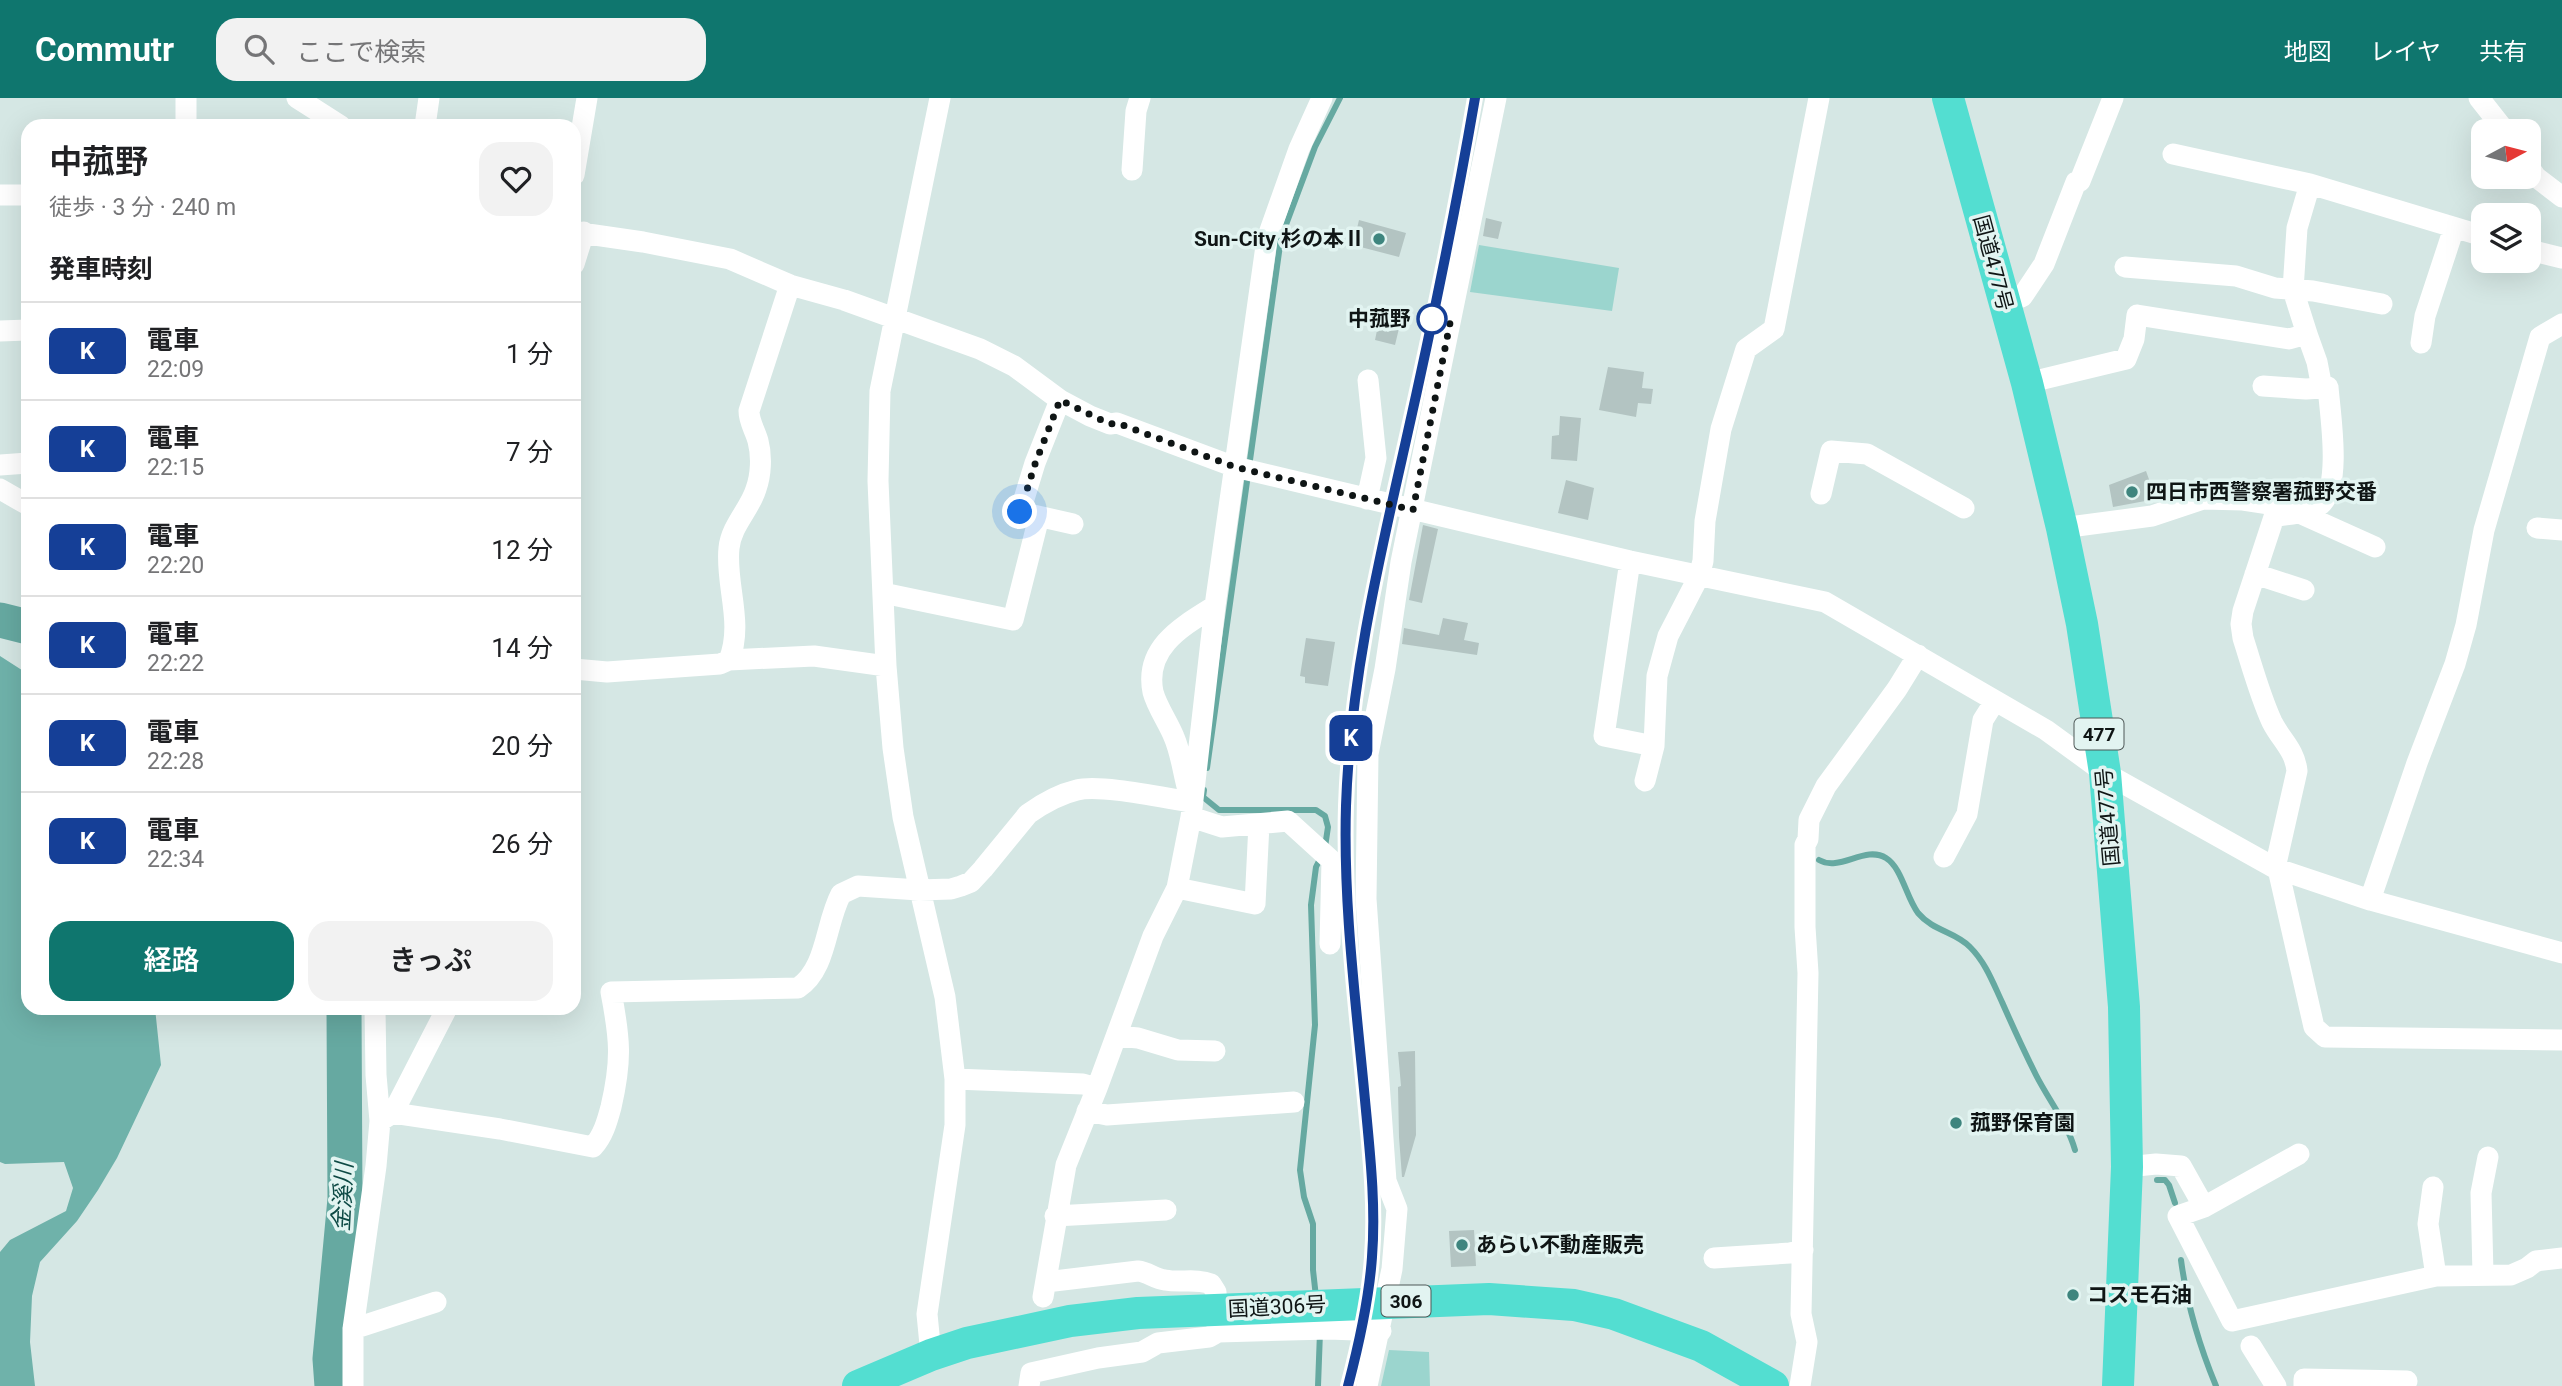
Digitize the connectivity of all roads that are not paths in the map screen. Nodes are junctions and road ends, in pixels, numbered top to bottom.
1 (186, 98) edge
2 (297, 98) edge
3 (429, 98) edge
4 (586, 98) edge
5 (940, 98) edge
6 (1140, 98) edge
7 (1322, 98) edge
8 (1496, 98) edge
9 (1819, 98) edge
10 (1948, 98) edge
11 (2113, 98) edge
12 (2479, 98) edge
13 (186, 119) edge
14 (330, 119) edge
15 (426, 119) edge
16 (2496, 119) edge
17 (581, 130) edge
18 (2173, 154) dead end
19 (1132, 170) dead end
20 (2541, 181) edge
21 (2310, 184) junction
22 (0, 195) edge
23 (21, 195) edge
24 (2562, 197) edge
25 (2454, 228) junction
26 (581, 232) edge
27 (2471, 233) edge
28 (2541, 253) edge
29 (2562, 258) edge
30 (2125, 267) dead end
31 (790, 285) junction
32 (2293, 290) junction
33 (2004, 302) junction
34 (2382, 304) dead end
35 (895, 318) junction
36 (2562, 324) edge
37 (21, 330) edge
38 (0, 331) edge
39 (2307, 334) junction
40 (2421, 343) dead end
41 (1368, 380) dead end
42 (2026, 383) junction
43 (2263, 386) dead end
44 (2322, 388) junction
45 (1060, 400) junction
46 (21, 464) edge
47 (0, 465) edge
48 (1236, 467) junction
49 (0, 489) edge
50 (1821, 494) dead end
51 (1367, 499) junction
52 (21, 501) edge
53 (1964, 508) dead end
54 (1413, 510) junction
55 (2297, 512) junction
56 (1039, 517) junction
57 (2274, 517) junction
58 (1073, 524) dead end
59 (2062, 528) junction
60 (2537, 528) dead end
61 (2562, 530) edge
62 (2375, 547) dead end
63 (1630, 561) junction
64 (2255, 574) junction
65 (1699, 576) junction
66 (2304, 590) dead end
67 (883, 593) junction
68 (1215, 606) junction
69 (1918, 654) junction
70 (729, 660) junction
71 (581, 665) edge
72 (886, 666) junction
73 (1995, 701) junction
74 (1654, 746) junction
75 (2105, 773) junction
76 (1645, 781) dead end
77 (1191, 809) junction
78 (1259, 824) junction
79 (1944, 858) dead end
80 (2277, 869) junction
81 (1177, 888) junction
82 (919, 890) junction
83 (2370, 900) junction
84 (1331, 944) dead end
85 (2562, 953) edge
86 (375, 1015) edge
87 (443, 1015) edge
88 (1117, 1035) junction
89 (2562, 1040) edge
90 (1215, 1051) dead end
91 (955, 1079) junction
92 (1097, 1088) junction
93 (1294, 1102) dead end
94 (1087, 1111) junction
95 (386, 1117) junction
96 (2299, 1154) dead end
97 (2488, 1157) dead end
98 (2127, 1167) junction
99 (2433, 1187) dead end
100 (2204, 1207) junction
101 (1166, 1210) dead end
102 (1055, 1216) junction
103 (1803, 1250) junction
104 (1714, 1258) dead end
105 (2562, 1258) edge
106 (2483, 1275) junction
107 (2436, 1276) junction
108 (436, 1302) dead end
109 (1207, 1321) junction
110 (353, 1329) junction
111 (1381, 1331) junction
112 (2251, 1346) dead end
113 (931, 1355) junction
114 (2407, 1381) dead end
115 (354, 1386) edge
116 (858, 1386) edge
117 (1029, 1386) edge
118 (1367, 1386) edge
119 (1773, 1386) edge
120 (1800, 1386) edge
121 (2118, 1386) edge
122 (2276, 1386) edge
123 (2304, 1386) edge

1 - 13 street
2 - 14 street
3 - 15 street
4 - 17 street
5 - 35 street
6 - 19 street
7 - 48 street
8 - 54 street
9 - 65 street
10 - 33 highway, 国道477号 / 477
11 - 33 street
12 - 16 street
18 - 21 street
20 - 24 street
21 - 25 street
21 - 32 street
22 - 23 street
25 - 27 street
25 - 40 street
26 - 31 street
28 - 29 street
30 - 32 street
31 - 35 street
31 - 70 street
32 - 34 street
32 - 39 street
33 - 42 highway, 国道477号 / 477
35 - 45 street
35 - 67 street
36 - 83 street
37 - 38 street
39 - 42 street
39 - 44 street
41 - 51 street
42 - 59 highway, 国道477号 / 477
43 - 44 street
44 - 55 street
45 - 48 street
45 - 56 street
46 - 47 street
48 - 51 street
48 - 68 street
49 - 52 street
50 - 53 street
51 - 54 street
54 - 63 street
54 - 111 street
55 - 57 street
55 - 62 street
56 - 58 street
56 - 67 street
57 - 59 street
57 - 64 street
59 - 75 highway, 国道477号 / 477
60 - 61 street
63 - 65 street
63 - 74 street
64 - 66 street
64 - 80 street
65 - 69 street
65 - 74 street
67 - 72 street
68 - 77 street
68 - 77 street
69 - 73 street
69 - 103 street
70 - 71 street
70 - 72 street
72 - 82 street
73 - 75 street
73 - 79 street
74 - 76 street
75 - 80 street
75 - 98 highway, 国道477号 / 477
77 - 78 street
77 - 81 street
77 - 82 street
78 - 81 street
78 - 84 street
80 - 83 street
80 - 89 street
81 - 88 street
82 - 91 street
82 - 95 street
83 - 85 street
86 - 95 street
87 - 95 street
88 - 90 street
88 - 92 street
91 - 92 street
91 - 113 street
92 - 94 street
93 - 94 street
94 - 102 street
95 - 110 street
96 - 100 street
97 - 106 street
98 - 100 street
98 - 121 highway, 国道477号 / 477
99 - 107 street
100 - 107 street
101 - 102 street
102 - 109 street
103 - 104 street
103 - 120 street
105 - 106 street
106 - 107 street
108 - 110 street
109 - 111 street
109 - 113 highway, 国道306号 / 306
109 - 117 street
109 - 119 highway, 国道306号 / 306
110 - 115 street
111 - 118 street
112 - 122 street
113 - 116 highway, 国道306号 / 306
114 - 123 street

